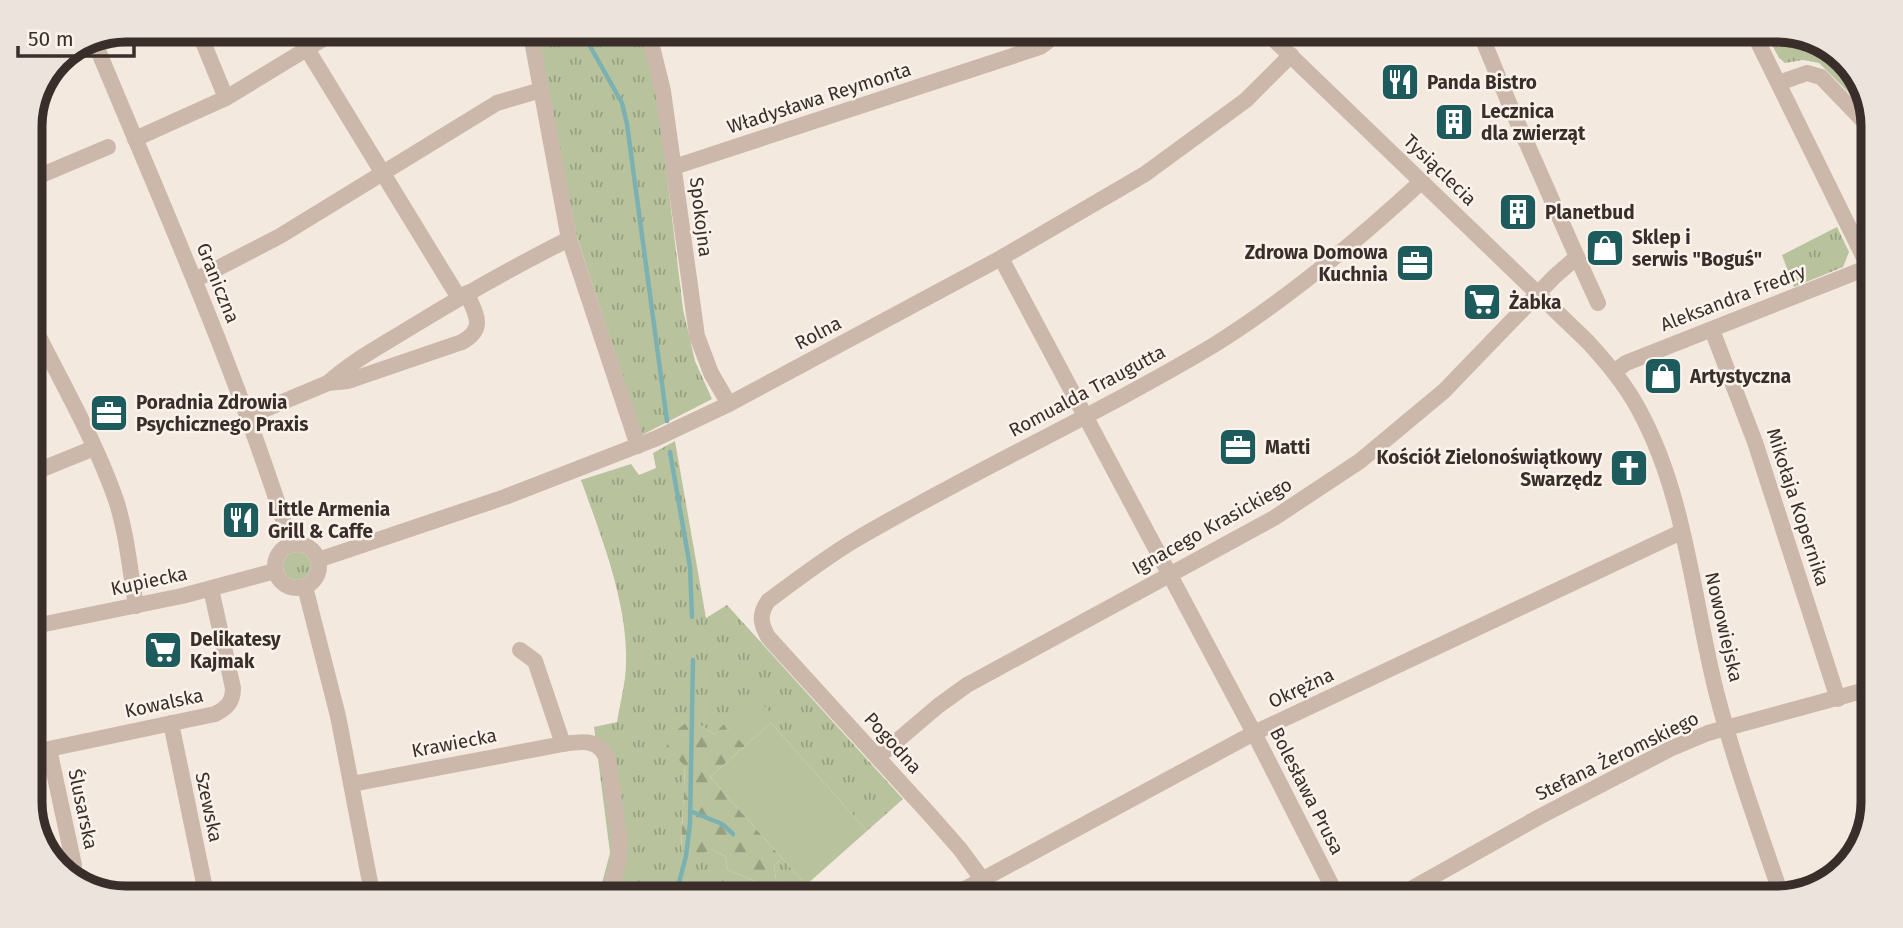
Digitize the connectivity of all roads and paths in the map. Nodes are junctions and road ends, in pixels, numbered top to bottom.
1 (203, 42) edge
2 (318, 42) edge
3 (532, 42) edge
4 (651, 42) edge
5 (1044, 42) edge
6 (1277, 42) edge
7 (1484, 42) edge
8 (1758, 42) edge
9 (96, 48) edge
10 (307, 49) junction
11 (1291, 55) junction
12 (1779, 83) junction
13 (541, 90) junction
14 (226, 98) junction
15 (1860, 118) edge
16 (135, 139) junction
17 (108, 147) dead end
18 (674, 167) junction
19 (383, 173) junction
20 (42, 175) edge
21 (1422, 181) junction
22 (569, 239) junction
23 (1861, 245) edge
24 (1577, 257) junction
25 (1001, 258) junction
26 (1861, 265) edge
27 (195, 280) junction
28 (1539, 293) junction
29 (463, 296) junction
30 (1598, 303) dead end
31 (1712, 330) junction
32 (42, 355) edge
33 (1614, 372) junction
34 (328, 383) junction
35 (729, 404) junction
36 (249, 416) junction
37 (1085, 416) junction
38 (638, 446) junction
39 (94, 448) junction
40 (42, 469) edge
41 (1681, 532) junction
42 (291, 545) junction
43 (318, 560) junction
44 (275, 571) junction
45 (1170, 574) junction
46 (305, 587) junction
47 (211, 589) junction
48 (136, 606) junction
49 (760, 617) joint
50 (42, 625) edge
51 (520, 650) dead end
52 (1861, 692) edge
53 (1838, 699) junction
54 (171, 723) junction
55 (1726, 728) junction
56 (1254, 733) junction
57 (564, 744) junction
58 (49, 749) junction
59 (42, 750) edge
60 (878, 757) junction
61 (352, 784) junction
62 (74, 867) edge
63 (983, 878) junction
64 (205, 886) edge
65 (371, 886) edge
66 (611, 886) edge
67 (969, 886) edge
68 (988, 886) edge
69 (1332, 886) edge
70 (1417, 886) edge
71 (1778, 886) edge

1 - 14 street
2 - 10 street
3 - 13 street
4 - 18 street, Spokojna
5 - 18 street, Władysława Reymonta
6 - 11 street, Tysiąclecia
7 - 24 street
8 - 12 street
9 - 16 street, Graniczna
10 - 14 street
10 - 19 street
11 - 21 street, Tysiąclecia
11 - 25 street, Rolna
12 - 15 street
12 - 23 street
13 - 19 street
13 - 22 street
14 - 16 street
16 - 27 street, Graniczna
17 - 20 street
18 - 35 street, Spokojna
19 - 27 street
19 - 29 street
21 - 28 street, Tysiąclecia
21 - 37 street, Romualda Traugutta
22 - 29 street
22 - 38 street
24 - 28 street
24 - 30 street
25 - 35 street, Rolna
25 - 37 street, Bolesława Prusa
26 - 31 street, Aleksandra Fredry
27 - 36 street, Graniczna
28 - 33 street, Tysiąclecia
28 - 45 street, Ignacego Krasickiego
29 - 34 street
29 - 34 street
31 - 33 street, Aleksandra Fredry
31 - 53 street, Mikołaja Kopernika
32 - 39 street
33 - 41 street, Nowowiejska
34 - 36 street
35 - 38 street, Rolna
36 - 42 street, Graniczna
37 - 45 street, Bolesława Prusa
37 - 49 street, Romualda Traugutta
38 - 43 street, Rolna
39 - 40 street
39 - 48 street
41 - 55 street, Nowowiejska
41 - 56 street, Okrężna
42 - 43 street
42 - 44 street
43 - 46 street
44 - 46 street
44 - 47 street, Kupiecka
45 - 56 street, Bolesława Prusa
45 - 60 street, Ignacego Krasickiego
46 - 61 street
47 - 48 street, Kupiecka
47 - 54 street, Kowalska
48 - 50 street, Kupiecka
49 - 60 street, Pogodna
51 - 57 street
52 - 53 street, Stefana Żeromskiego
53 - 55 street, Stefana Żeromskiego
54 - 58 street, Kowalska
54 - 64 street, Szewska
55 - 70 street, Stefana Żeromskiego
55 - 71 street, Nowowiejska
56 - 63 street, Okrężna
56 - 69 street, Bolesława Prusa
57 - 61 street, Krawiecka
57 - 66 street, Krawiecka
58 - 59 street, Kowalska
58 - 62 street, Ślusarska
60 - 63 street, Pogodna
61 - 65 street
63 - 67 street, Okrężna
63 - 68 street, Pogodna

